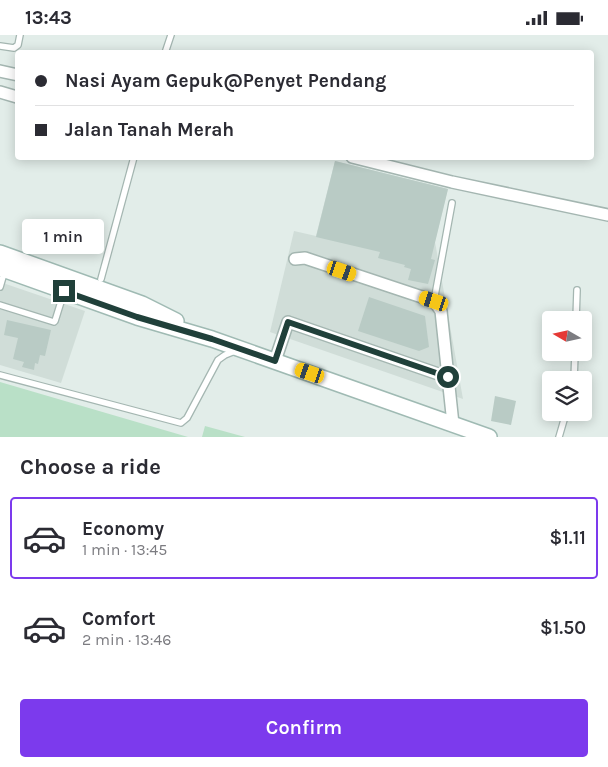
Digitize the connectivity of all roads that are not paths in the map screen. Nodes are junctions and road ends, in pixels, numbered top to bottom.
1 (20, 35) edge
2 (171, 35) edge
3 (0, 46) edge
4 (166, 50) edge
5 (0, 71) edge
6 (15, 74) edge
7 (0, 92) edge
8 (15, 96) edge
9 (133, 160) edge
10 (364, 160) edge
11 (452, 203) dead end
12 (608, 215) edge
13 (0, 253) edge
14 (295, 259) dead end
15 (3, 269) edge
16 (101, 279) dead end
17 (66, 284) junction
18 (0, 287) edge
19 (577, 290) dead end
20 (434, 301) junction
21 (0, 305) edge
22 (576, 311) edge
23 (242, 350) junction
24 (275, 361) junction
25 (0, 375) edge
26 (448, 377) junction
27 (563, 421) edge
28 (453, 424) junction
29 (490, 437) edge
30 (558, 437) edge

1 - 3 lane
2 - 4 lane
5 - 6 street
7 - 8 street
9 - 16 lane
10 - 12 street
11 - 20 lane
13 - 17 main road
14 - 20 street
15 - 17 main road
15 - 18 lane
17 - 21 lane
17 - 23 main road
19 - 22 lane
20 - 26 street
23 - 24 main road
23 - 25 lane
24 - 26 street
24 - 28 main road
26 - 28 street
27 - 30 lane
28 - 29 main road

